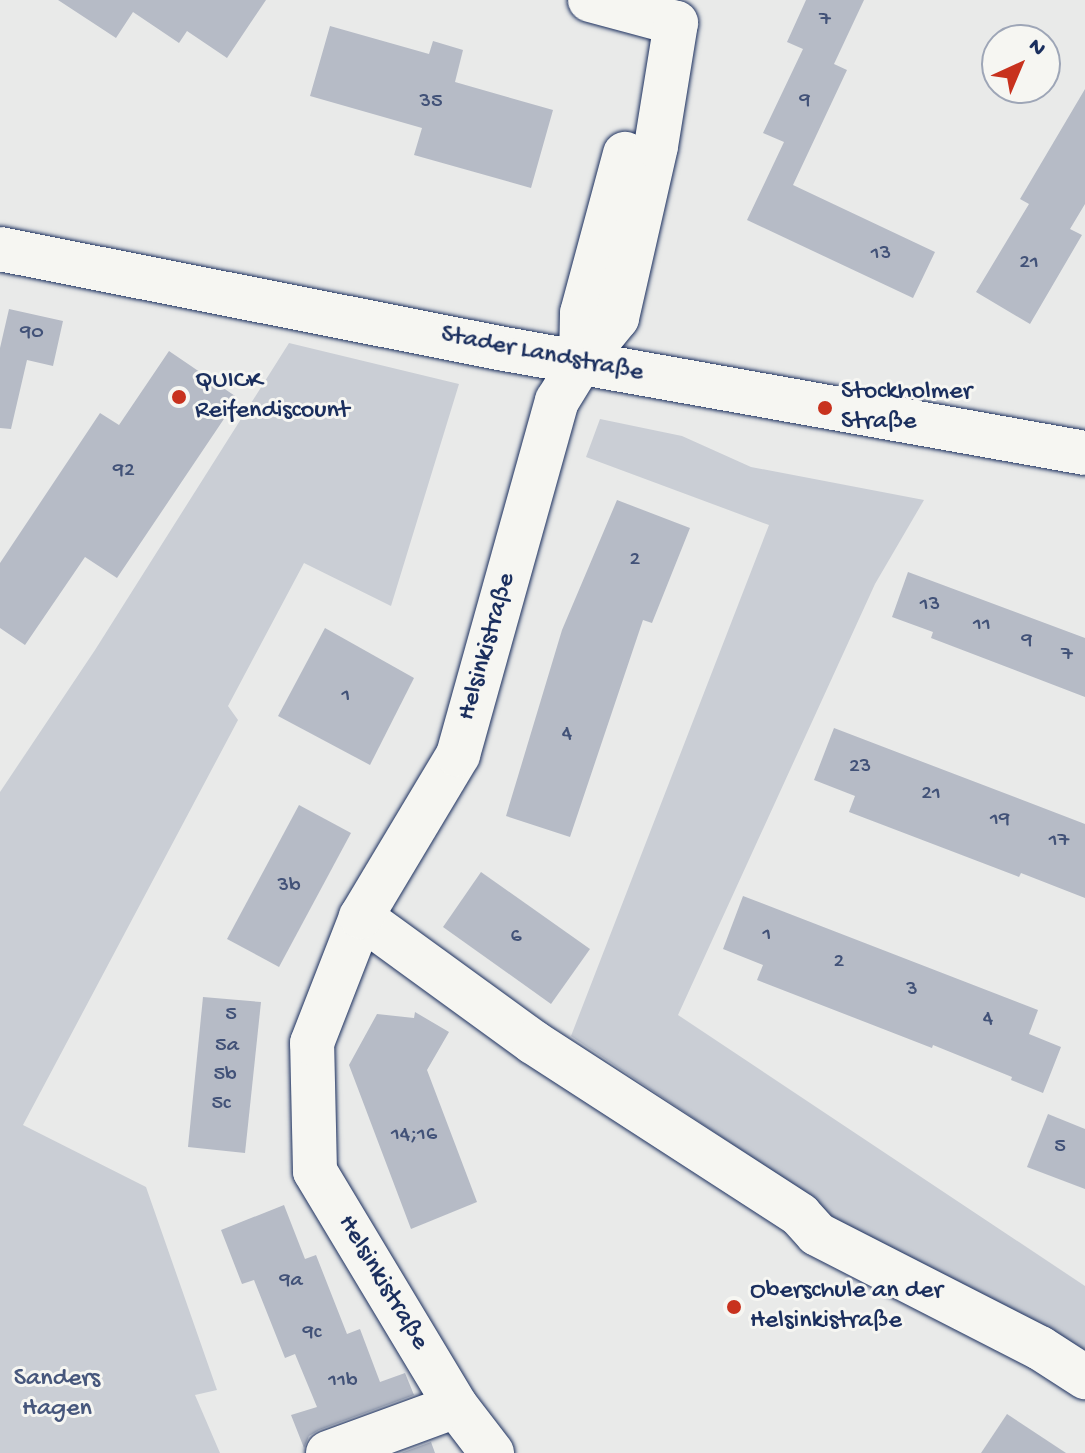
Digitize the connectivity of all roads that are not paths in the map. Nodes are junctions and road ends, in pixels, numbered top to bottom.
1 (590, 0) edge
2 (679, 12) edge
3 (0, 249) edge
4 (581, 362) junction
5 (1085, 453) edge
6 (361, 917) junction
7 (1085, 1377) edge
8 (456, 1406) junction
9 (328, 1453) edge
10 (492, 1453) edge

1 - 2 street
2 - 4 street
3 - 4 street, Stader Landstraße
4 - 5 street, Stader Landstraße
4 - 6 street, Helsinkistraße
6 - 7 street
6 - 8 street, Helsinkistraße
8 - 9 street
8 - 10 street, Helsinkistraße

